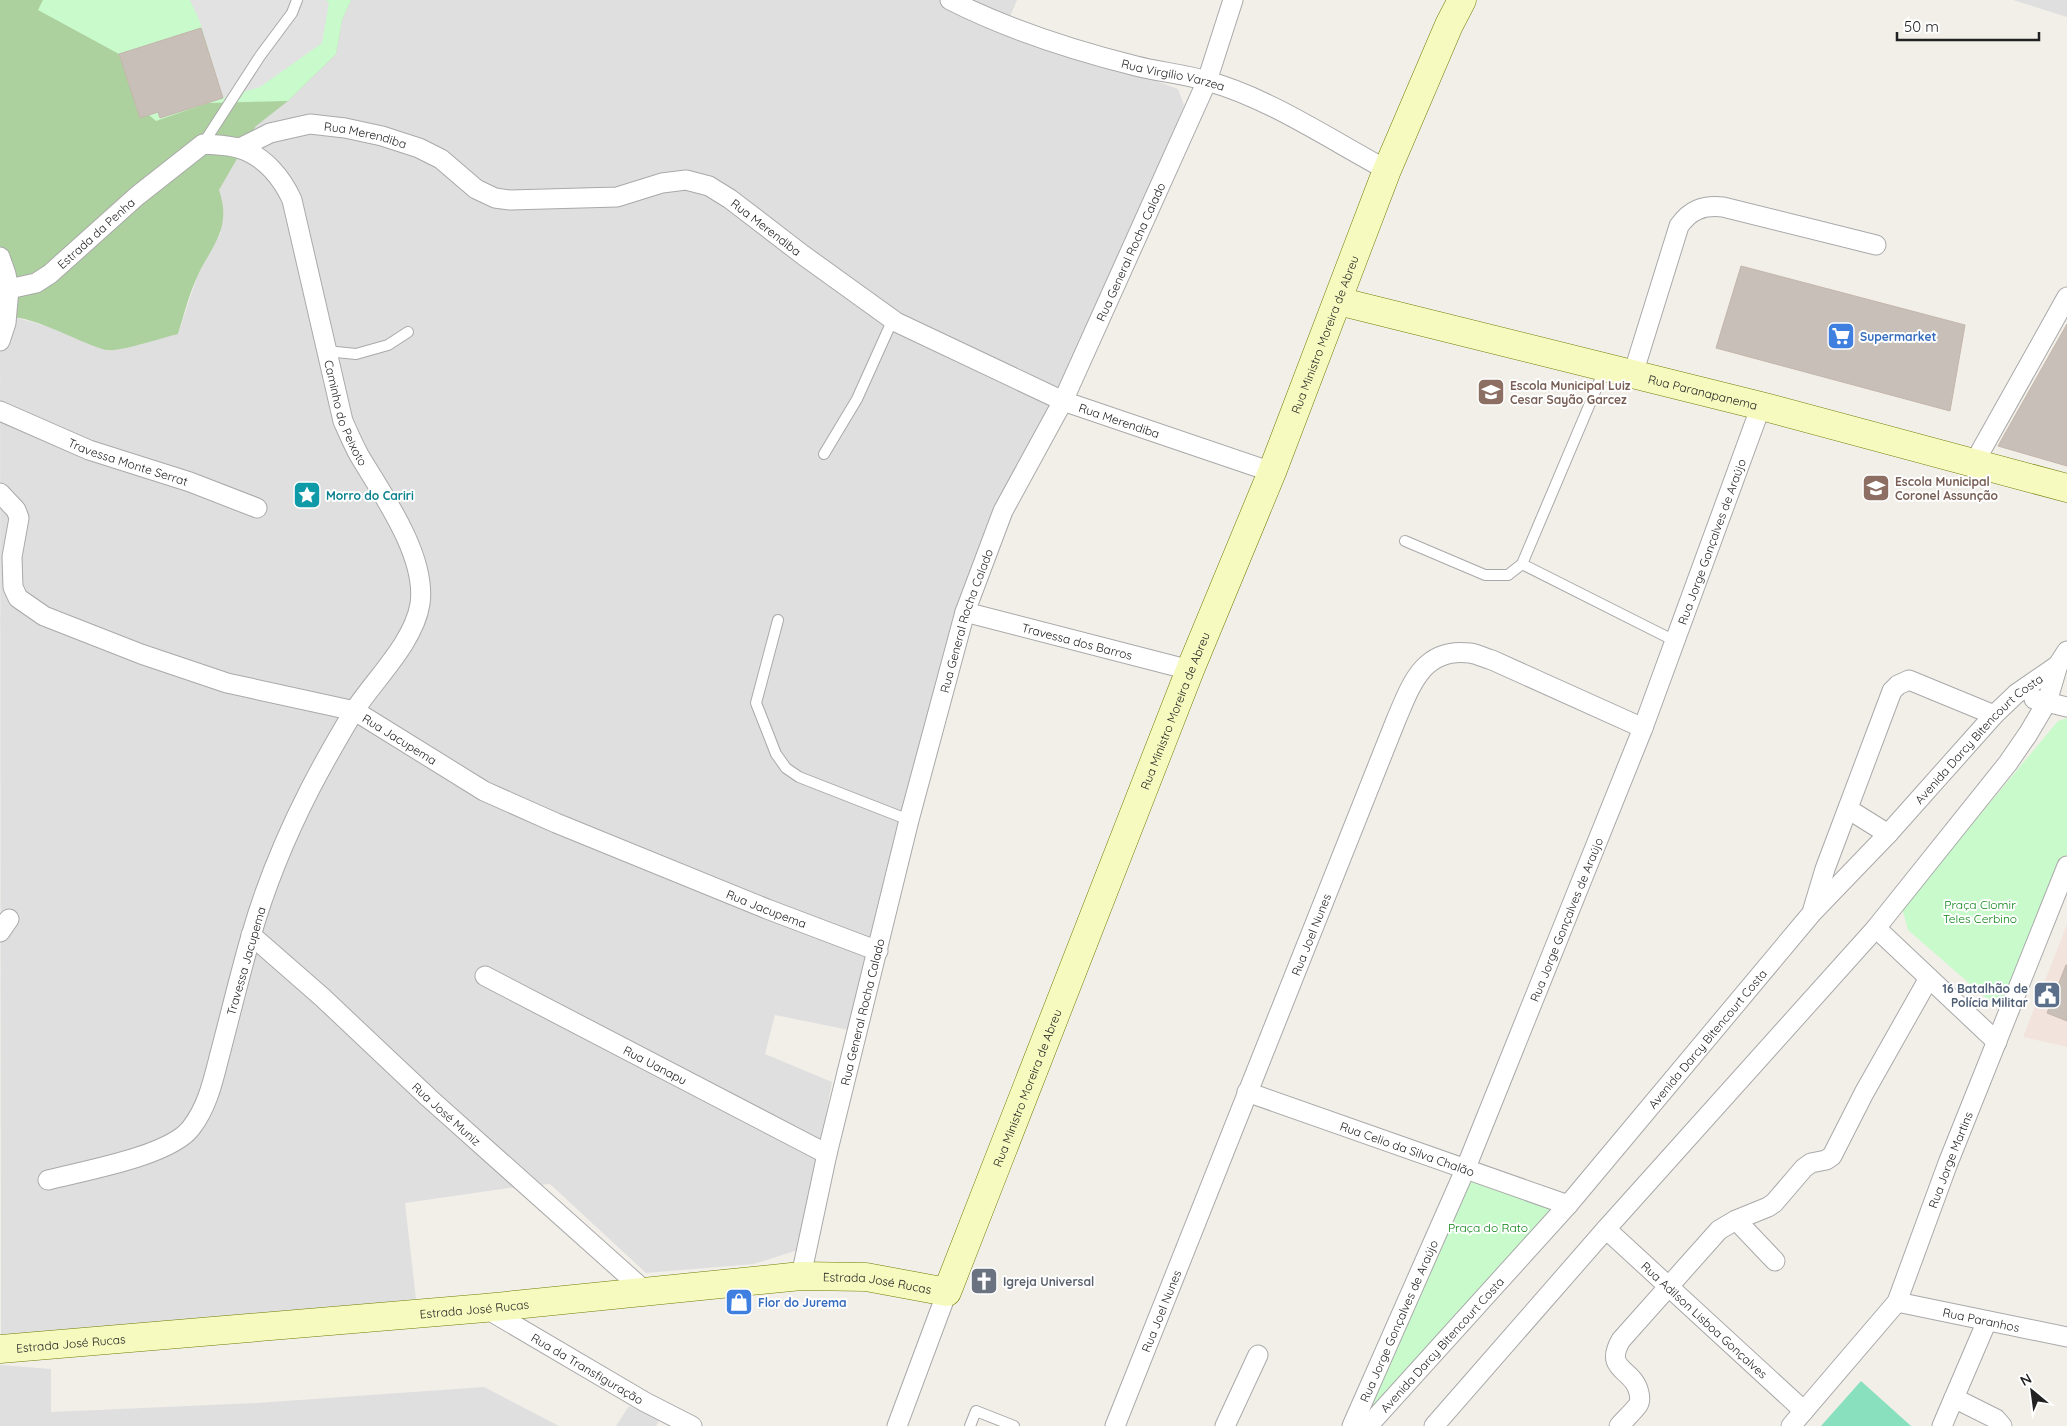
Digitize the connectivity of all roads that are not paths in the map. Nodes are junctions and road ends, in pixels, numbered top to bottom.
1 (297, 0) edge
2 (950, 0) edge
3 (1233, 0) edge
4 (1462, 0) edge
5 (1207, 81) junction
6 (203, 144) junction
7 (240, 148) junction
8 (1387, 170) junction
9 (1876, 245) dead end
10 (0, 257) edge
11 (9, 289) junction
12 (2067, 297) edge
13 (1338, 301) junction
14 (893, 320) junction
15 (408, 332) dead end
16 (0, 341) edge
17 (326, 351) junction
18 (1605, 367) junction
19 (1633, 374) junction
20 (1063, 401) junction
21 (1762, 406) junction
22 (0, 411) edge
23 (824, 454) dead end
24 (1974, 463) junction
25 (1272, 472) junction
26 (2067, 488) edge
27 (0, 493) edge
28 (257, 508) dead end
29 (1405, 541) dead end
30 (1522, 564) junction
31 (965, 612) junction
32 (778, 620) dead end
33 (1675, 641) junction
34 (2063, 658) edge
35 (1190, 670) junction
36 (2016, 694) junction
37 (2047, 702) junction
38 (2067, 707) edge
39 (355, 710) junction
40 (1994, 715) junction
41 (1642, 728) junction
42 (1848, 809) junction
43 (909, 820) junction
44 (1888, 834) junction
45 (2067, 866) edge
46 (1812, 913) junction
47 (1876, 928) junction
48 (251, 935) junction
49 (878, 951) junction
50 (485, 976) dead end
51 (1929, 978) junction
52 (1996, 1042) junction
53 (1247, 1092) junction
54 (827, 1154) junction
55 (1464, 1170) junction
56 (48, 1180) dead end
57 (1568, 1206) junction
58 (1736, 1220) junction
59 (1606, 1229) junction
60 (1776, 1261) dead end
61 (801, 1276) junction
62 (1669, 1286) junction
63 (645, 1291) junction
64 (948, 1292) junction
65 (1896, 1302) junction
66 (485, 1308) junction
67 (1987, 1322) junction
68 (2067, 1337) edge
69 (0, 1349) edge
70 (1258, 1355) dead end
71 (1954, 1398) junction
72 (1804, 1411) junction
73 (1229, 1424) edge
74 (692, 1426) edge
75 (897, 1426) edge
76 (970, 1426) edge
77 (1014, 1426) edge
78 (1114, 1426) edge
79 (1352, 1426) edge
80 (1368, 1426) edge
81 (1434, 1426) edge
82 (1620, 1426) edge
83 (1791, 1426) edge
84 (1942, 1426) edge
85 (2002, 1426) edge

1 - 6 lane
2 - 5 street, Rua Virgilio Varzea
3 - 5 street, Rua General Rocha Calado
4 - 8 street, Rua Ministro Moreira de Abreu
5 - 8 street, Rua Virgilio Varzea
5 - 20 street, Rua General Rocha Calado
6 - 7 street, Caminho do Peixoto
6 - 11 street, Estrada da Penha
7 - 14 street, Rua Merendiba
7 - 17 street, Caminho do Peixoto
8 - 13 street, Rua Ministro Moreira de Abreu
9 - 19 street
10 - 11 street
11 - 16 street
12 - 24 street
13 - 18 street, Rua Paranapanema
13 - 25 street, Rua Ministro Moreira de Abreu
14 - 20 street, Rua Merendiba
14 - 23 lane
15 - 17 lane
17 - 39 street, Caminho do Peixoto
18 - 19 street, Rua Paranapanema
18 - 30 lane
19 - 21 street, Rua Paranapanema
20 - 25 street, Rua Merendiba
20 - 31 street, Rua General Rocha Calado
21 - 24 street, Rua Paranapanema
21 - 33 street, Rua Jorge Gonçalves de Araújo
22 - 28 street, Travessa Monte Serrat
24 - 26 street, Rua Paranapanema
25 - 35 street, Rua Ministro Moreira de Abreu
27 - 39 street, Rua Jacupema
29 - 30 lane
30 - 33 lane
31 - 35 street, Travessa dos Barros
31 - 43 street, Rua General Rocha Calado
32 - 43 lane
33 - 41 street, Rua Jorge Gonçalves de Araújo
34 - 36 street, Avenida Darcy Bitencourt Costa
34 - 37 street, Avenida Darcy Bitencourt Costa
35 - 64 street, Rua Ministro Moreira de Abreu
36 - 37 street
36 - 40 street, Avenida Darcy Bitencourt Costa
37 - 38 street
37 - 47 street, Avenida Darcy Bitencourt Costa
39 - 48 street, Travessa Jacupema
39 - 49 street, Rua Jacupema
40 - 42 street
40 - 44 street, Avenida Darcy Bitencourt Costa
41 - 53 street, Rua Joel Nunes
41 - 55 street, Rua Jorge Gonçalves de Araújo
42 - 44 street
42 - 46 street
43 - 49 street, Rua General Rocha Calado
44 - 46 street, Avenida Darcy Bitencourt Costa
45 - 52 street, Rua Jorge Martins
46 - 57 street, Avenida Darcy Bitencourt Costa
47 - 51 street
47 - 59 street, Avenida Darcy Bitencourt Costa
48 - 56 street, Travessa Jacupema
48 - 63 street, Rua José Muniz
49 - 54 street, Rua General Rocha Calado
50 - 54 street, Rua Uanapu
51 - 52 street
51 - 58 street
52 - 65 street, Rua Jorge Martins
53 - 55 street, Rua Celio da Silva Chalão
53 - 78 street, Rua Joel Nunes
54 - 61 street, Rua General Rocha Calado
55 - 57 street, Rua Celio da Silva Chalão
55 - 79 street, Rua Jorge Gonçalves de Araújo
57 - 80 street, Avenida Darcy Bitencourt Costa
58 - 60 street
58 - 62 street
59 - 62 street, Rua Adilson Lisboa Gonçalves
59 - 81 street, Avenida Darcy Bitencourt Costa
61 - 63 street, Estrada José Rucas
61 - 64 street, Estrada José Rucas
62 - 72 street, Rua Adilson Lisboa Gonçalves
62 - 82 street
63 - 66 street, Estrada José Rucas
64 - 75 street, Rua Ministro Moreira de Abreu
65 - 67 street, Rua Paranhos
65 - 72 street, Rua Jorge Martins
66 - 69 street, Estrada José Rucas
66 - 74 street, Rua da Transfiguração
67 - 68 street, Rua Paranhos
67 - 71 street
70 - 73 street
71 - 84 street
71 - 85 street
72 - 83 street, Rua Jorge Martins
76 - 77 lane

